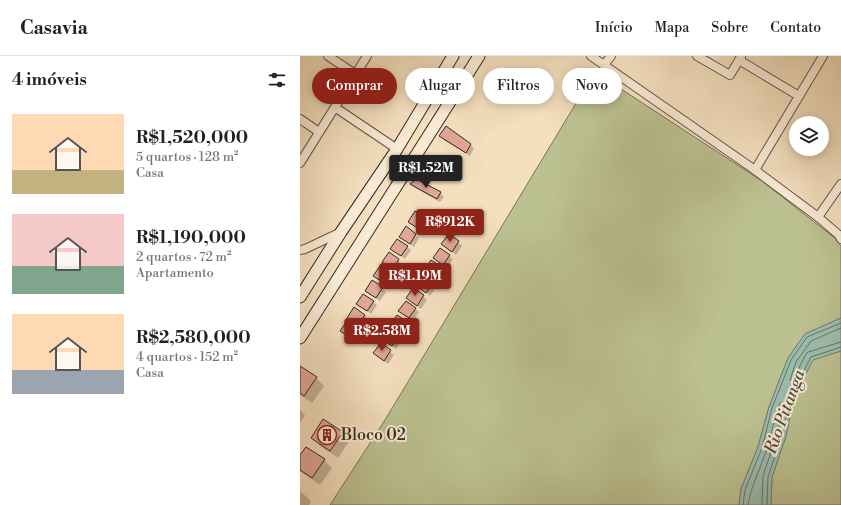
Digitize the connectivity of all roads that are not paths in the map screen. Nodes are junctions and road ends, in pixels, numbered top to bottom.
1 (328, 56) edge
2 (367, 56) edge
3 (453, 56) edge
4 (479, 56) edge
5 (591, 56) edge
6 (610, 56) edge
7 (697, 56) edge
8 (823, 56) edge
9 (740, 58) edge
10 (604, 65) junction
11 (346, 68) edge
12 (359, 68) edge
13 (799, 96) junction
14 (338, 104) edge
15 (336, 108) junction
16 (300, 119) edge
17 (319, 132) junction
18 (397, 148) junction
19 (300, 163) edge
20 (755, 170) junction
21 (841, 184) edge
22 (818, 217) junction
23 (341, 232) junction
24 (840, 236) edge
25 (300, 250) edge
26 (300, 297) edge
27 (300, 338) edge

1 - 11 street
2 - 12 street
3 - 18 main road
4 - 27 main road
5 - 10 street
6 - 10 street
7 - 9 street
8 - 13 street
9 - 13 street
10 - 20 street
13 - 20 street
14 - 15 street
15 - 17 street
15 - 18 street
16 - 17 street
17 - 19 street
18 - 23 main road
20 - 22 street
21 - 22 street
22 - 24 street
23 - 25 street
23 - 26 main road

